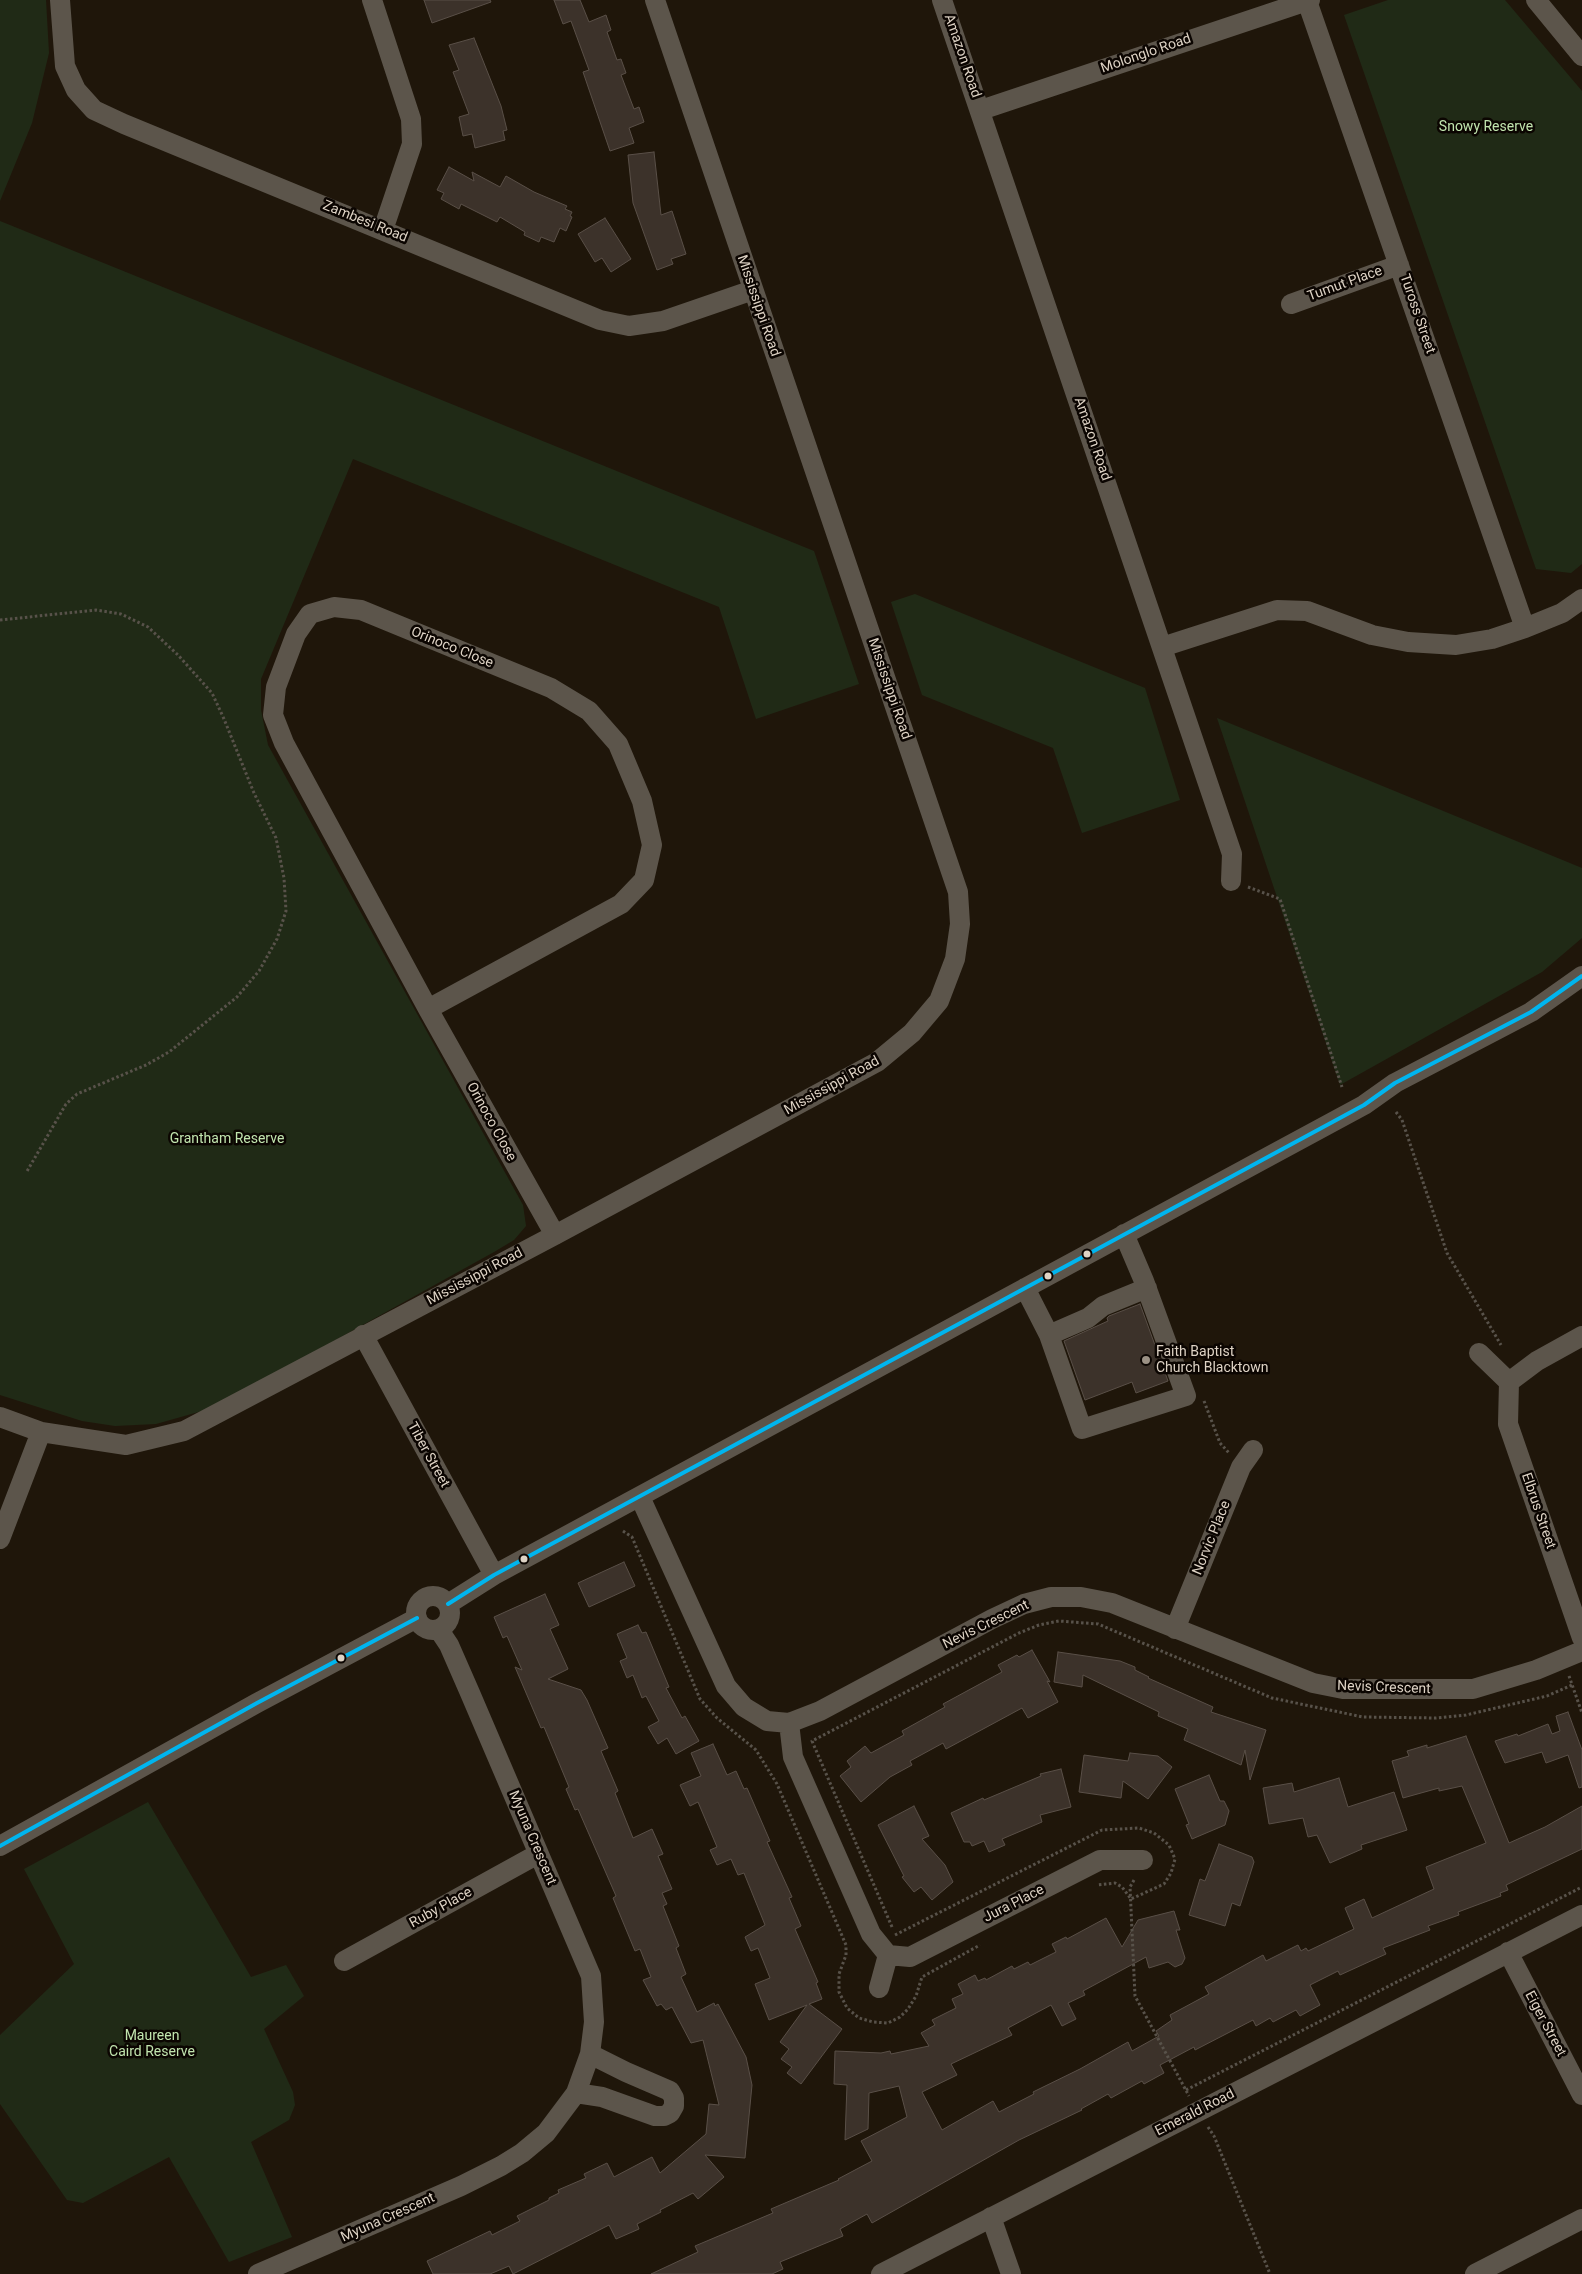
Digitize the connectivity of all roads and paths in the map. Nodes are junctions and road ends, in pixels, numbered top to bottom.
1 (60, 0) edge
2 (372, 0) edge
3 (655, 0) edge
4 (942, 0) edge
5 (1309, 0) edge
6 (1536, 0) edge
7 (1285, 3) edge
8 (1582, 56) edge
9 (981, 110) junction
10 (383, 230) junction
11 (1399, 265) junction
12 (753, 290) junction
13 (1291, 304) dead end
14 (1582, 599) edge
15 (0, 620) edge
16 (1525, 628) junction
17 (1162, 647) junction
18 (1231, 881) joint
19 (1582, 976) edge
20 (428, 1009) junction
21 (1342, 1086) dead end
22 (1396, 1112) dead end
23 (26, 1173) dead end
24 (1124, 1234) junction
25 (555, 1235) junction
26 (1025, 1288) junction
27 (1147, 1288) junction
28 (1049, 1334) junction
29 (362, 1335) junction
30 (1582, 1336) edge
31 (1479, 1353) dead end
32 (1514, 1378) junction
33 (0, 1417) edge
34 (42, 1432) junction
35 (1253, 1450) dead end
36 (640, 1497) junction
37 (623, 1531) dead end
38 (0, 1539) edge
39 (494, 1575) junction
40 (448, 1604) junction
41 (1577, 1610) edge
42 (417, 1618) junction
43 (1175, 1629) junction
44 (439, 1630) junction
45 (1582, 1638) edge
46 (1582, 1651) edge
47 (1562, 1659) junction
48 (1572, 1685) junction
49 (1582, 1713) edge
50 (790, 1723) junction
51 (0, 1846) edge
52 (538, 1854) junction
53 (1143, 1860) joint
54 (1582, 1887) edge
55 (1091, 1888) dead end
56 (1130, 1899) junction
57 (1582, 1915) edge
58 (988, 1942) dead end
59 (1508, 1952) junction
60 (888, 1955) junction
61 (344, 1961) dead end
62 (879, 1988) dead end
63 (590, 2054) junction
64 (1186, 2090) junction
65 (576, 2092) junction
66 (1582, 2095) edge
67 (1197, 2112) junction
68 (992, 2217) junction
69 (1582, 2219) edge
70 (258, 2274) edge
71 (882, 2274) edge
72 (1011, 2274) edge
73 (1270, 2274) edge
74 (1475, 2274) edge

1 - 10 street, Zambesi Road
2 - 10 street
3 - 12 street, Mississippi Road
4 - 9 street, Amazon Road
5 - 7 street, Molonglo Road
5 - 11 street, Tuross Street
6 - 8 street
7 - 9 street, Molonglo Road
9 - 17 street, Amazon Road
10 - 12 street, Zambesi Road
11 - 13 street, Tumut Place
11 - 16 street, Tuross Street
12 - 25 street, Mississippi Road
14 - 16 street
15 - 23 path
16 - 17 street
17 - 18 street, Amazon Road
18 - 21 path
19 - 24 street
20 - 20 street, Orinoco Close
20 - 25 street, Orinoco Close
22 - 32 path
24 - 26 street
24 - 27 street
25 - 29 street, Mississippi Road
26 - 28 street
26 - 36 street
27 - 28 street
27 - 28 street
29 - 34 street, Mississippi Road
29 - 39 street, Tiber Street
30 - 32 street
31 - 32 street
32 - 41 street, Elbrus Street
33 - 34 street, Mississippi Road
34 - 38 street
35 - 43 street, Norvic Place
36 - 39 street
36 - 50 street, Nevis Crescent
37 - 58 path
39 - 40 street
40 - 42 street
40 - 44 street
41 - 45 street, Elbrus Street
42 - 44 street
42 - 51 street
43 - 47 street, Nevis Crescent
43 - 50 street, Nevis Crescent
44 - 52 street, Myuna Crescent
46 - 47 street, Nevis Crescent
47 - 48 path
48 - 49 path
48 - 56 path
50 - 60 street
52 - 61 street, Ruby Place
52 - 63 street, Myuna Crescent
53 - 56 path
53 - 60 street, Jura Place
54 - 64 path
55 - 56 path
56 - 64 path
57 - 59 street, Emerald Road
59 - 66 street, Eiger Street
59 - 67 street, Emerald Road
60 - 62 street
63 - 65 street, Myuna Crescent
63 - 65 street
64 - 67 path
65 - 70 street, Myuna Crescent
67 - 68 street, Emerald Road
67 - 73 path
68 - 71 street, Emerald Road
68 - 72 street
69 - 74 street

